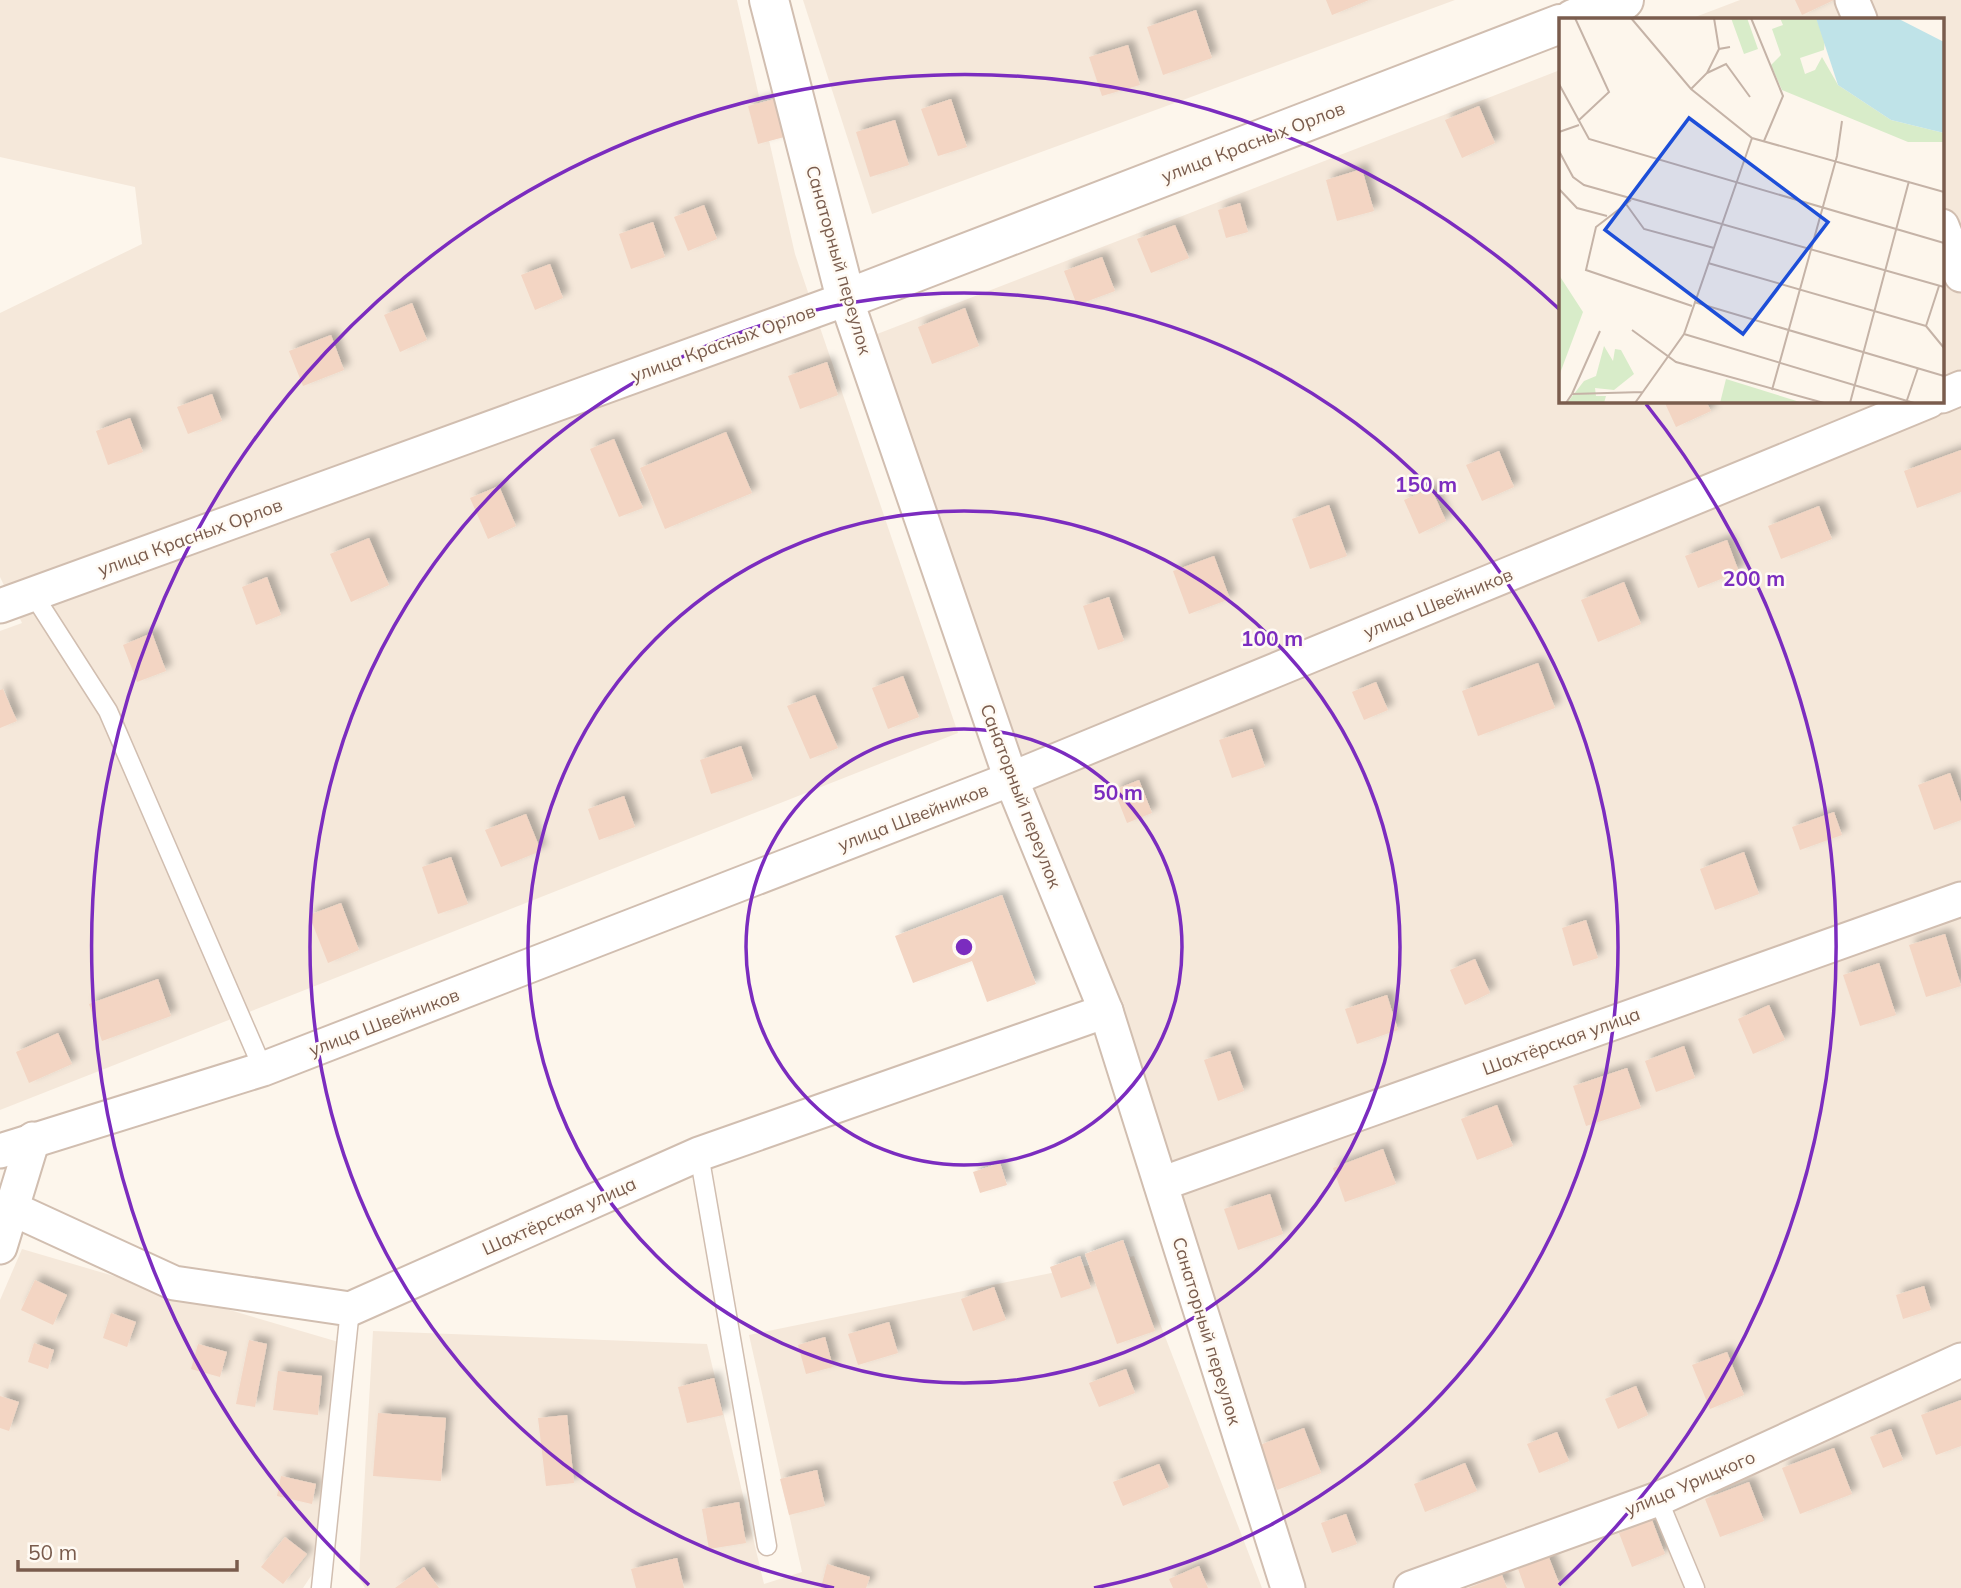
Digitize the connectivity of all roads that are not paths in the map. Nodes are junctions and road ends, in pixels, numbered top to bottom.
1 (769, 0) edge
2 (1624, 0) edge
3 (1852, 0) edge
4 (1576, 18) edge
5 (1860, 18) edge
6 (1559, 24) edge
7 (1944, 231) edge
8 (1961, 275) edge
9 (846, 299) junction
10 (1961, 388) edge
11 (1944, 395) edge
12 (1927, 402) edge
13 (33, 594) junction
14 (0, 606) edge
15 (1011, 779) junction
16 (1961, 899) edge
17 (1106, 1011) junction
18 (263, 1069) junction
19 (33, 1139) junction
20 (0, 1151) edge
21 (699, 1154) junction
22 (1161, 1184) junction
23 (13, 1209) junction
24 (0, 1247) edge
25 (350, 1309) junction
26 (1961, 1360) edge
27 (1658, 1499) junction
28 (767, 1546) dead end
29 (321, 1588) edge
30 (1288, 1588) edge
31 (1411, 1588) edge
32 (1695, 1588) edge

1 - 9 street, Санаторный переулок
2 - 4 street
3 - 5 street
6 - 9 street, улица Красных Орлов
7 - 8 street
9 - 13 street, улица Красных Орлов
9 - 15 street, Санаторный переулок
10 - 11 street
12 - 15 street, улица Швейников
13 - 14 street, улица Красных Орлов
13 - 18 lane
15 - 17 street, Санаторный переулок
15 - 18 street, улица Швейников
16 - 22 street, Шахтёрская улица
17 - 21 street, Шахтёрская улица
17 - 22 street, Санаторный переулок
18 - 19 street, улица Швейников
19 - 20 street, улица Швейников
19 - 23 street
21 - 25 street, Шахтёрская улица
21 - 28 lane
22 - 30 street, Санаторный переулок
23 - 24 street
23 - 25 street
25 - 29 lane
26 - 27 street, улица Урицкого
27 - 31 street, улица Урицкого
27 - 32 lane

